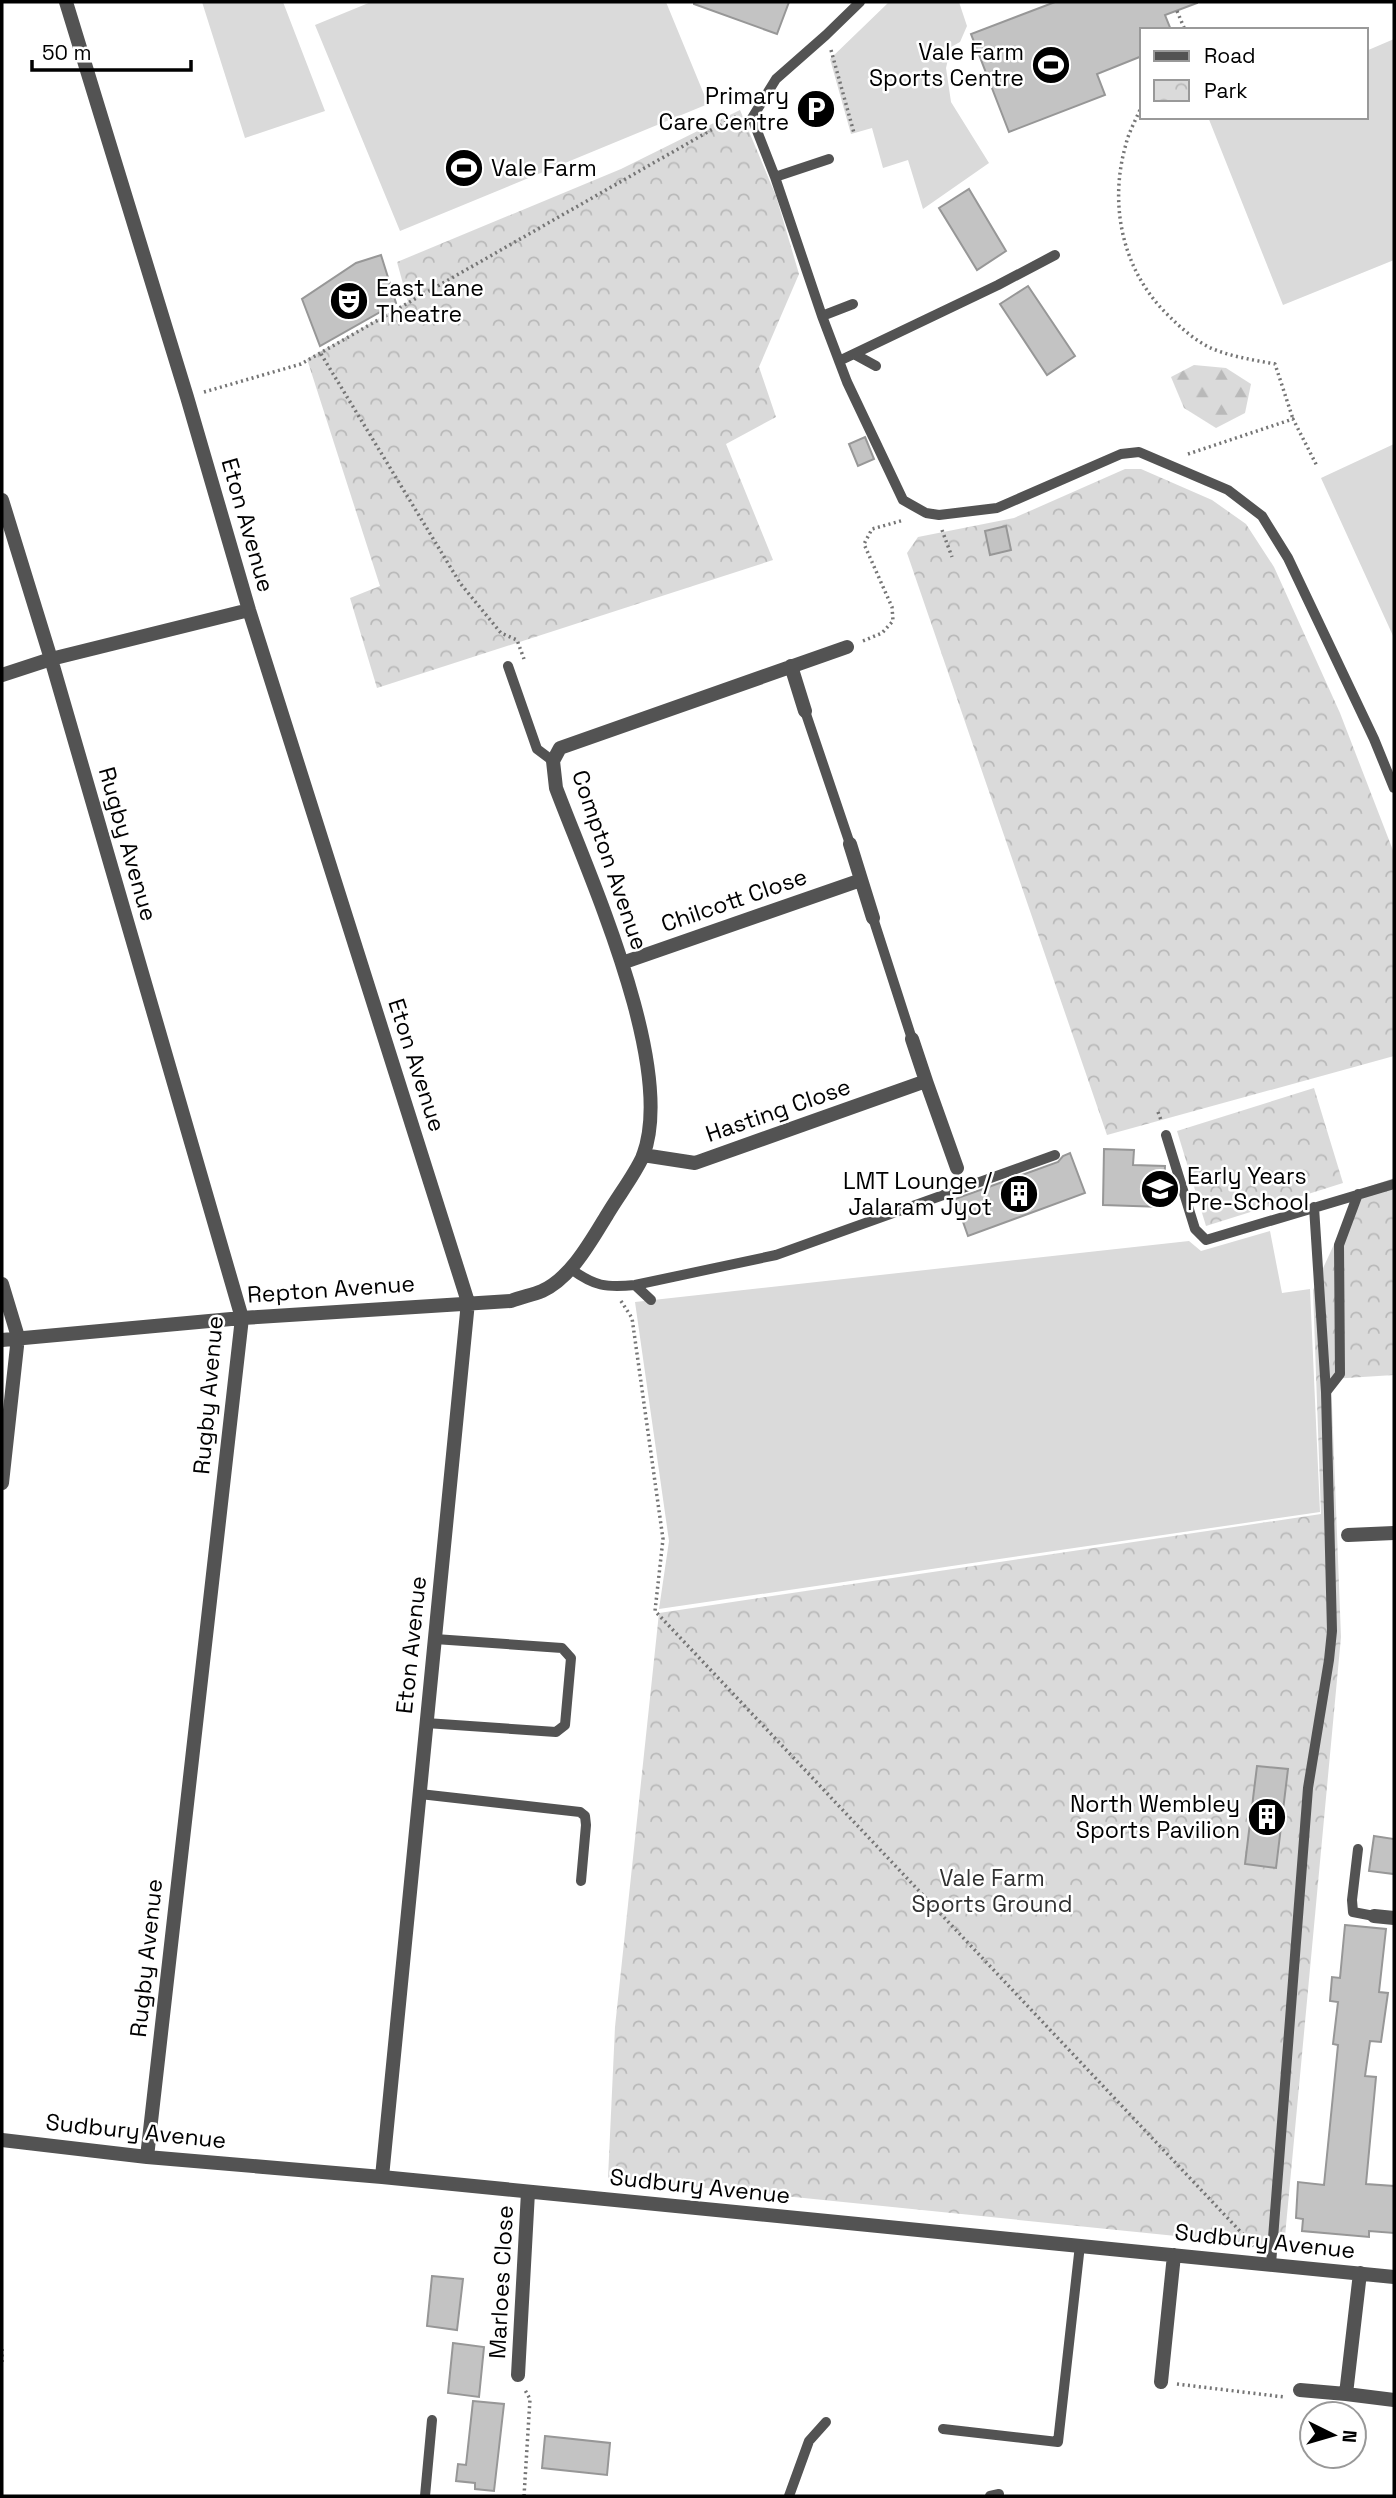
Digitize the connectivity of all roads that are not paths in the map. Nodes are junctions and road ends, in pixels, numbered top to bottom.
1 (66, 2) edge
2 (860, 2) edge
3 (829, 159) dead end
4 (775, 177) junction
5 (1055, 255) dead end
6 (853, 304) dead end
7 (822, 316) junction
8 (854, 354) junction
9 (839, 361) junction
10 (876, 366) dead end
11 (2, 500) edge
12 (249, 610) junction
13 (847, 647) road end
14 (51, 659) junction
15 (508, 666) dead end
16 (791, 666) junction
17 (2, 675) edge
18 (804, 711) joint
19 (553, 761) junction
20 (1394, 788) edge
21 (850, 844) joint
22 (861, 880) junction
23 (873, 918) joint
24 (622, 963) junction
25 (912, 1039) joint
26 (926, 1082) junction
27 (1166, 1135) dead end
28 (643, 1155) junction
29 (1055, 1155) dead end
30 (957, 1168) dead end
31 (1394, 1184) edge
32 (1358, 1194) junction
33 (1314, 1207) junction
34 (570, 1269) junction
35 (2, 1284) edge
36 (635, 1285) junction
37 (651, 1300) dead end
38 (468, 1302) junction
39 (242, 1318) junction
40 (18, 1337) junction
41 (2, 1339) edge
42 (1326, 1392) junction
43 (2, 1483) edge
44 (1394, 1533) edge
45 (1348, 1535) dead end
46 (435, 1639) junction
47 (426, 1723) junction
48 (419, 1794) junction
49 (1358, 1849) dead end
50 (581, 1881) dead end
51 (1374, 1916) joint
52 (1394, 1918) edge
53 (2, 2140) edge
54 (146, 2157) junction
55 (382, 2177) junction
56 (528, 2192) junction
57 (1080, 2245) junction
58 (1174, 2255) junction
59 (1271, 2264) junction
60 (1360, 2273) junction
61 (1394, 2277) edge
62 (519, 2375) road end
63 (1161, 2382) road end
64 (1300, 2390) road end
65 (1346, 2394) junction
66 (1394, 2400) edge
67 (432, 2420) dead end
68 (826, 2423) dead end
69 (943, 2429) dead end
70 (425, 2496) edge
71 (789, 2496) edge

1 - 12 street, Eton Avenue
2 - 4 lane
3 - 4 lane
4 - 7 lane
5 - 8 lane
6 - 7 lane
7 - 9 lane
8 - 9 lane
8 - 10 lane
9 - 20 lane
11 - 14 street, Rugby Avenue
12 - 14 street
12 - 38 street, Eton Avenue
13 - 16 street, Compton Avenue
14 - 17 street
14 - 39 street, Rugby Avenue
15 - 19 lane
16 - 18 street
16 - 19 street, Compton Avenue
18 - 21 lane
19 - 24 street, Compton Avenue
21 - 22 street
22 - 23 street
22 - 24 street, Chilcott Close
23 - 25 lane
24 - 28 street, Compton Avenue
25 - 26 street
26 - 28 street, Hasting Close
26 - 30 street
27 - 33 lane
28 - 34 street, Compton Avenue
29 - 36 lane
31 - 32 lane
32 - 33 lane
32 - 42 lane
33 - 42 lane
34 - 36 lane
34 - 38 street, Repton Avenue
35 - 40 street
36 - 37 lane
38 - 39 street, Repton Avenue
38 - 46 street, Eton Avenue
39 - 40 street, Repton Avenue
39 - 54 street, Rugby Avenue
40 - 41 street, Repton Avenue
40 - 43 street
42 - 59 lane
44 - 45 street
46 - 47 street, Eton Avenue
46 - 47 lane
47 - 48 street, Eton Avenue
48 - 50 lane
48 - 55 street, Eton Avenue
49 - 51 lane
51 - 52 street
53 - 54 street, Sudbury Avenue
54 - 55 street, Sudbury Avenue
55 - 56 street, Sudbury Avenue
56 - 57 street, Sudbury Avenue
56 - 62 street, Marloes Close
57 - 58 street, Sudbury Avenue
57 - 69 lane
58 - 59 street, Sudbury Avenue
58 - 63 street
59 - 60 street, Sudbury Avenue
60 - 61 street, Sudbury Avenue
60 - 65 street
64 - 65 street
65 - 66 street
67 - 70 lane
68 - 71 lane

